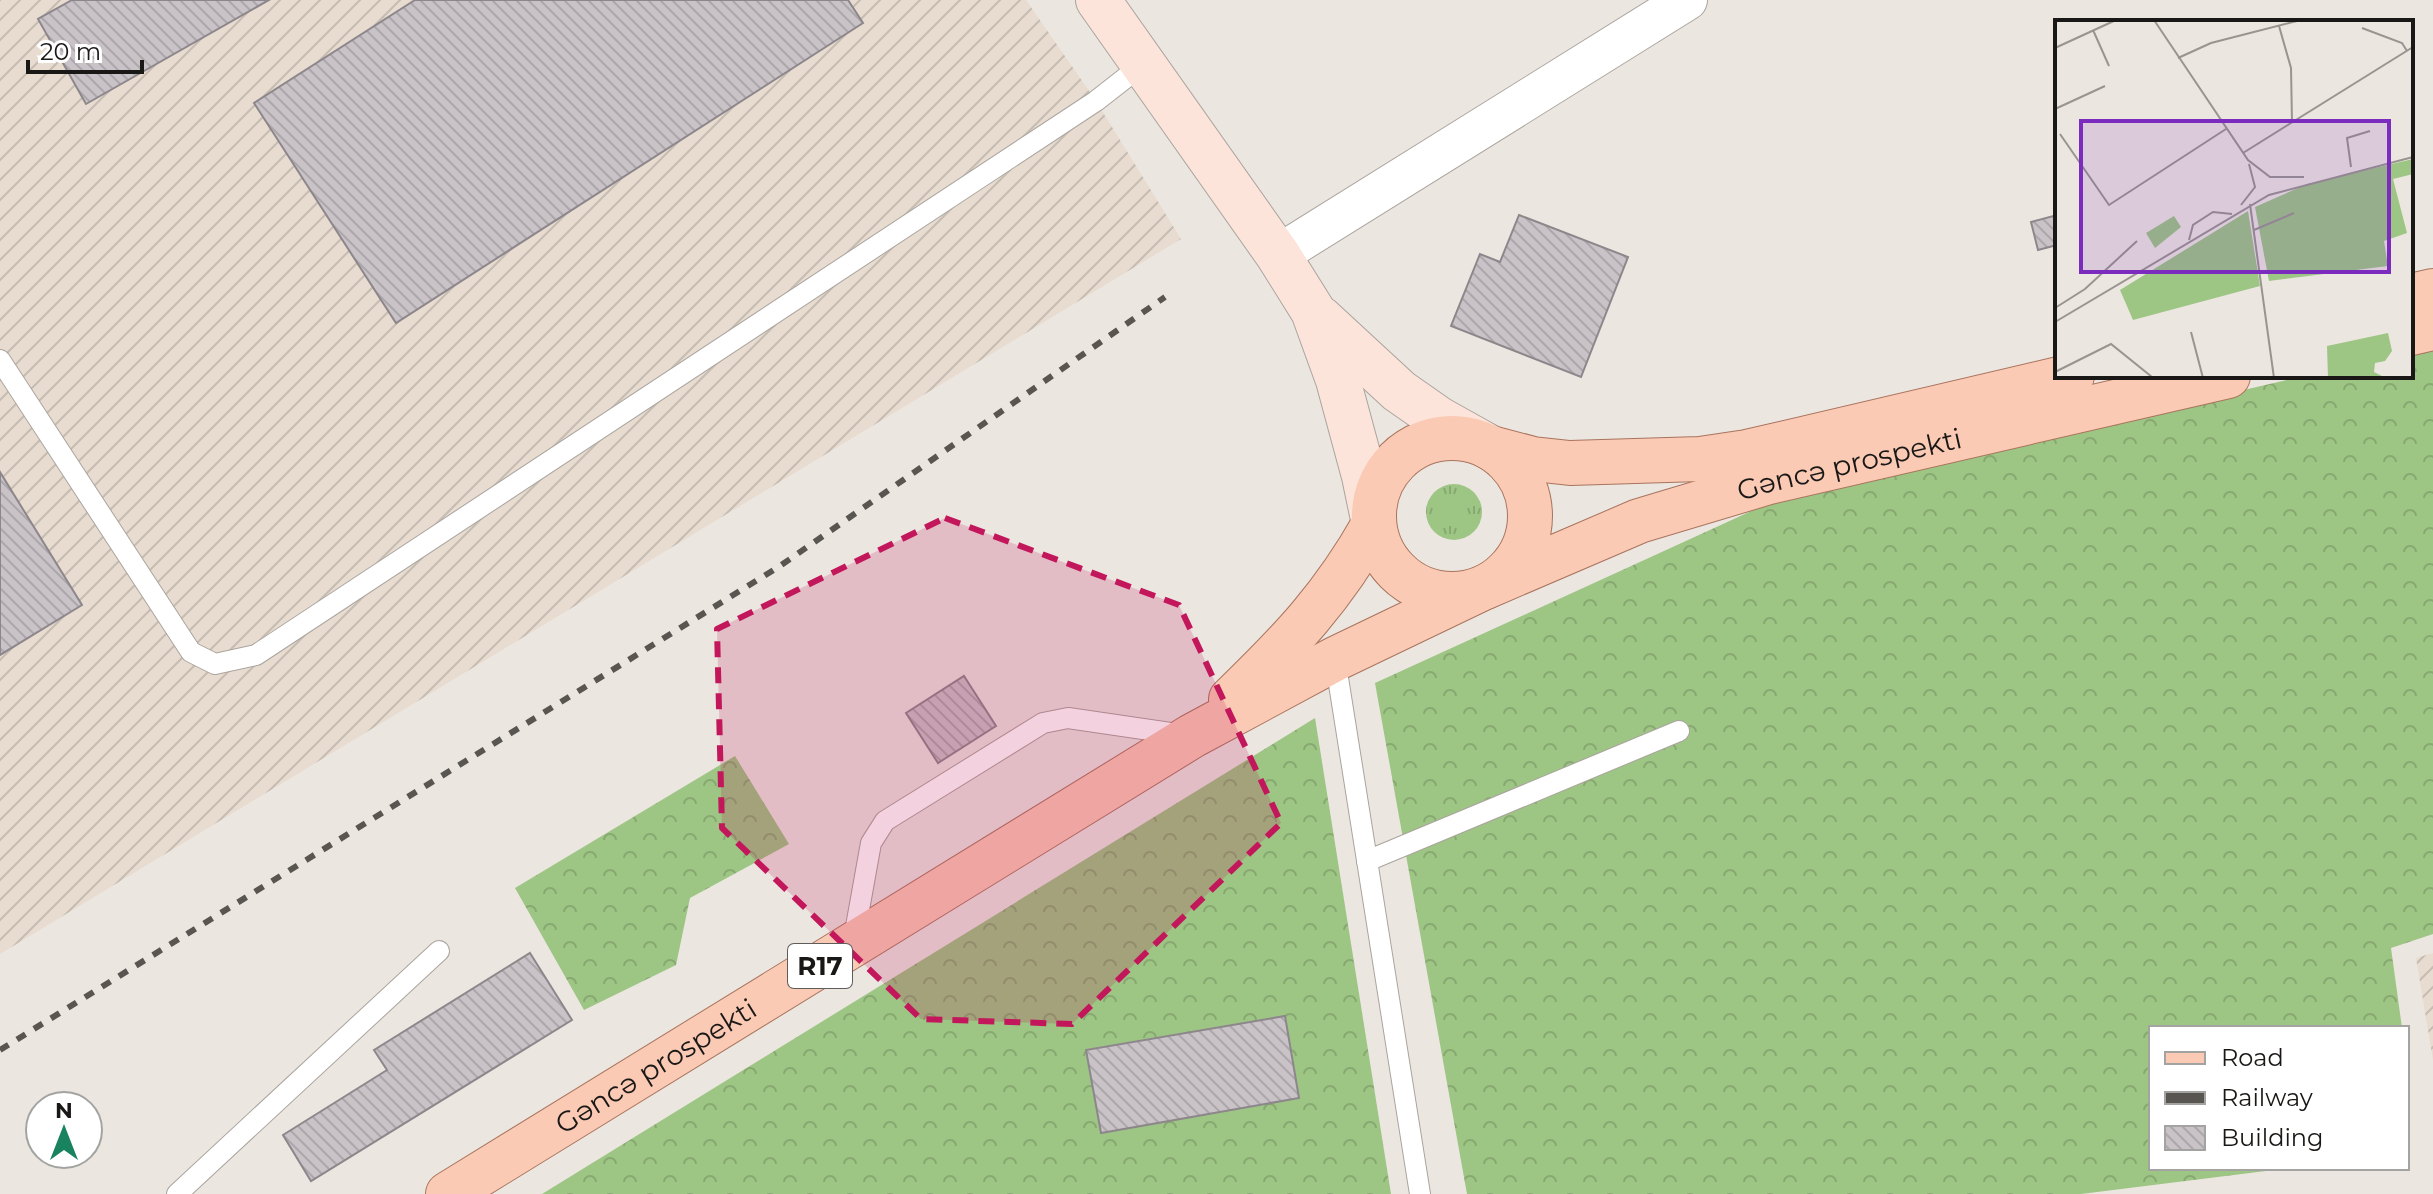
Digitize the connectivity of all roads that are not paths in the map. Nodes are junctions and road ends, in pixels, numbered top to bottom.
1 (1098, 0) edge
2 (1671, 5) edge
3 (1142, 65) junction
4 (1278, 255) junction
5 (2433, 291) edge
6 (2413, 296) edge
7 (1313, 311) junction
8 (2433, 328) edge
9 (2413, 333) edge
10 (0, 360) edge
11 (2063, 378) edge
12 (2219, 378) edge
13 (1491, 448) junction
14 (1374, 524) junction
15 (1483, 588) junction
16 (1335, 659) junction
17 (1679, 731) dead end
18 (1192, 736) junction
19 (1367, 861) junction
20 (853, 946) junction
21 (439, 951) dead end
22 (177, 1194) edge
23 (448, 1194) edge
24 (1420, 1194) edge

1 - 3 main road
2 - 4 street
3 - 4 main road
3 - 10 lane
4 - 7 main road
5 - 6 main road
7 - 13 main road
7 - 14 main road
8 - 9 main road
11 - 13 main road, Gəncə prospekti
12 - 15 main road, Gəncə prospekti
13 - 14 main road
13 - 15 main road
14 - 15 main road
14 - 18 main road
15 - 16 main road
16 - 18 main road
16 - 19 lane
17 - 19 lane
18 - 20 main road, Gəncə prospekti / R17
18 - 20 lane
19 - 24 lane
20 - 23 main road, Gəncə prospekti / R17
21 - 22 lane

